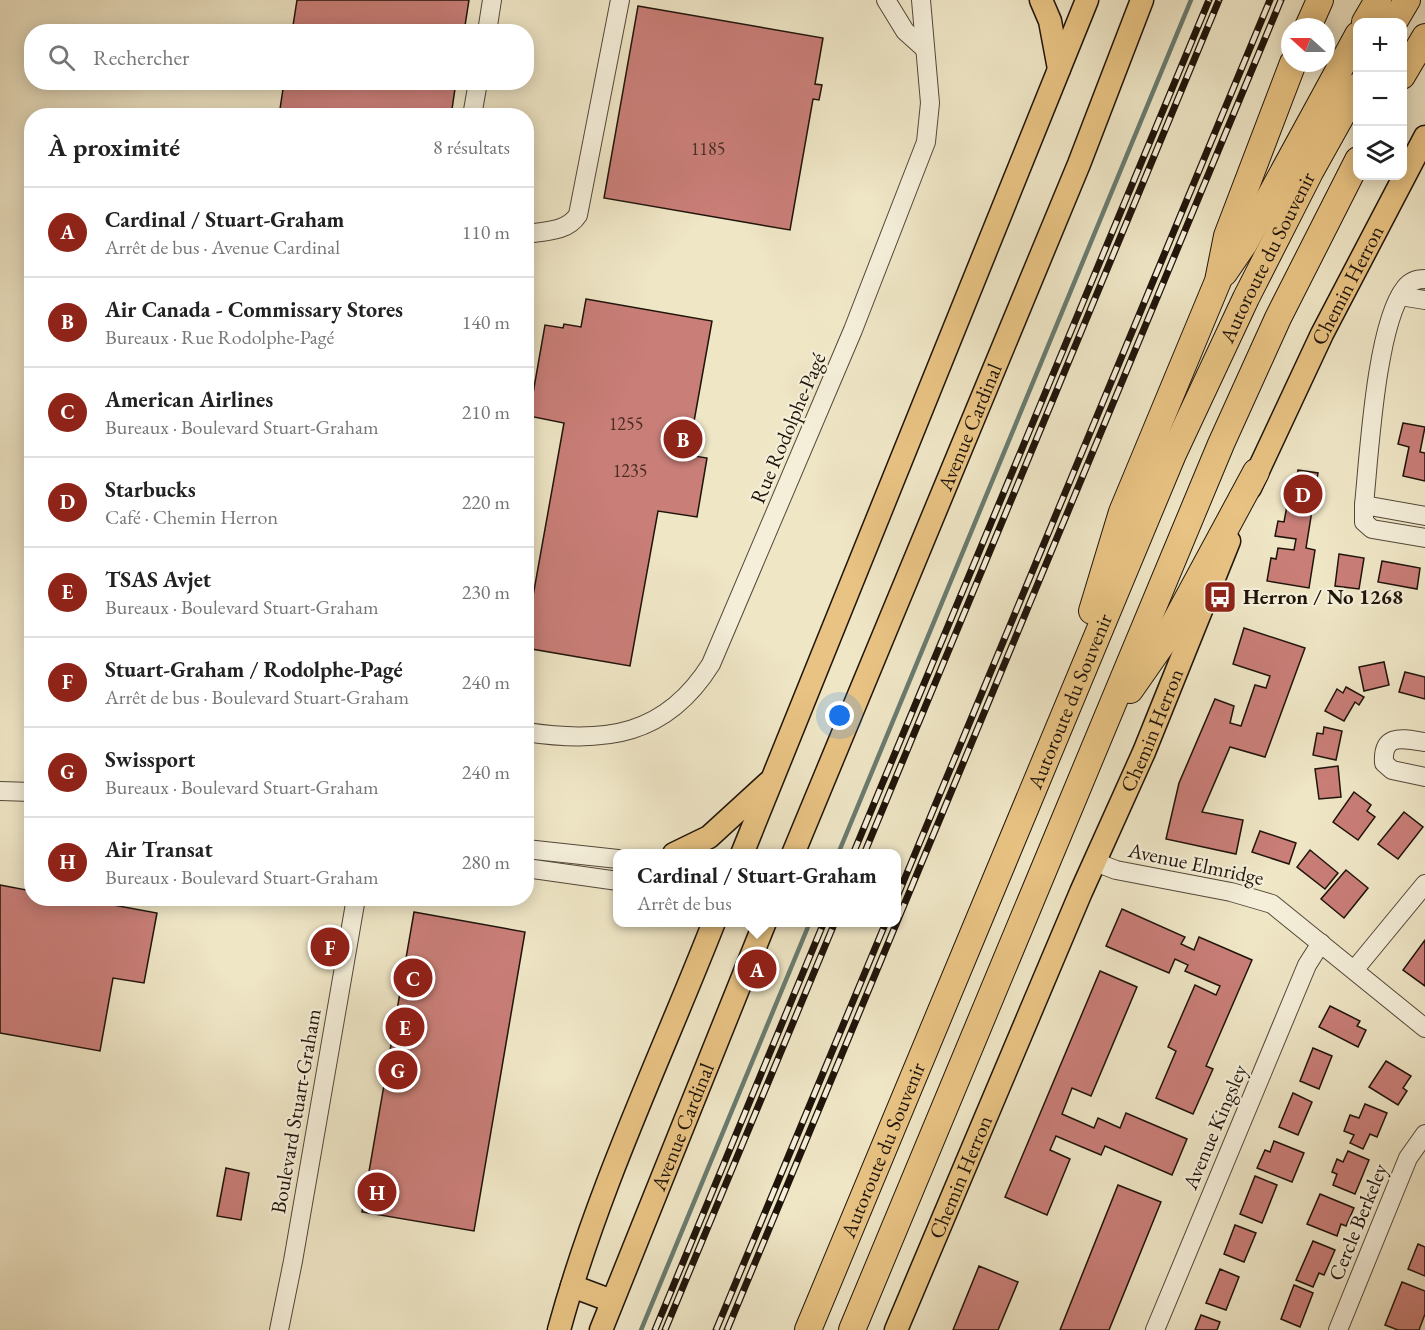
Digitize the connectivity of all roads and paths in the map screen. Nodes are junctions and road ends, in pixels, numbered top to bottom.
1 (492, 0) edge
2 (620, 0) edge
3 (886, 0) edge
4 (921, 0) edge
5 (1041, 0) edge
6 (1086, 0) edge
7 (1320, 0) edge
8 (1378, 0) edge
9 (1407, 0) edge
10 (1139, 1) edge
11 (1312, 18) edge
12 (1367, 18) edge
13 (1396, 18) edge
14 (488, 24) edge
15 (1425, 37) edge
16 (1353, 44) edge
17 (925, 49) junction
18 (1059, 69) junction
19 (1290, 72) edge
20 (1404, 72) edge
21 (477, 90) edge
22 (1353, 95) edge
23 (473, 108) edge
24 (1425, 137) edge
25 (1353, 169) edge
26 (534, 233) edge
27 (1425, 279) edge
28 (1218, 281) junction
29 (1400, 296) junction
30 (1425, 300) edge
31 (1256, 472) junction
32 (1364, 505) junction
33 (1425, 516) edge
34 (1425, 538) edge
35 (534, 733) edge
36 (1100, 735) junction
37 (1425, 742) edge
38 (1053, 743) junction
39 (1425, 777) edge
40 (773, 778) junction
41 (0, 791) edge
42 (24, 792) edge
43 (684, 849) edge
44 (744, 849) edge
45 (795, 849) edge
46 (534, 850) edge
47 (613, 859) edge
48 (1095, 862) junction
49 (534, 869) edge
50 (613, 880) edge
51 (1425, 884) edge
52 (355, 906) edge
53 (712, 927) edge
54 (761, 927) edge
55 (1321, 943) junction
56 (1355, 969) junction
57 (1425, 1028) edge
58 (1425, 1134) edge
59 (572, 1286) junction
60 (612, 1301) junction
61 (279, 1330) edge
62 (559, 1330) edge
63 (601, 1330) edge
64 (808, 1330) edge
65 (852, 1330) edge
66 (896, 1330) edge
67 (1155, 1330) edge
68 (1338, 1330) edge

1 - 14 street
2 - 26 street
3 - 17 street
4 - 17 street, Rue Rodolphe-Pagé
5 - 18 main road
6 - 18 main road
7 - 11 highway
8 - 12 highway
9 - 13 highway
10 - 45 main road, Avenue Cardinal
15 - 20 highway
16 - 28 highway
17 - 35 street, Rue Rodolphe-Pagé
18 - 40 main road
19 - 28 highway
21 - 23 street
22 - 38 highway, Autoroute du Souvenir
24 - 31 main road, Chemin Herron
25 - 36 highway, Autoroute du Souvenir
27 - 29 street
28 - 38 highway
29 - 30 street
29 - 32 street
31 - 36 highway
31 - 48 main road, Chemin Herron
32 - 33 street
32 - 34 street
36 - 65 highway, Autoroute du Souvenir
37 - 39 street
38 - 64 highway, Autoroute du Souvenir
40 - 43 main road
40 - 44 main road
41 - 42 street
46 - 47 street
48 - 55 street, Avenue Elmridge
48 - 66 main road, Chemin Herron
49 - 50 street
51 - 56 street
52 - 61 street, Boulevard Stuart-Graham
53 - 59 main road
54 - 60 main road, Avenue Cardinal
55 - 56 street, Avenue Elmridge
55 - 67 street, Avenue Kingsley
56 - 57 street, Avenue Elmridge
58 - 68 street, Cercle Berkeley
59 - 60 main road
59 - 62 main road
60 - 63 main road, Avenue Cardinal

